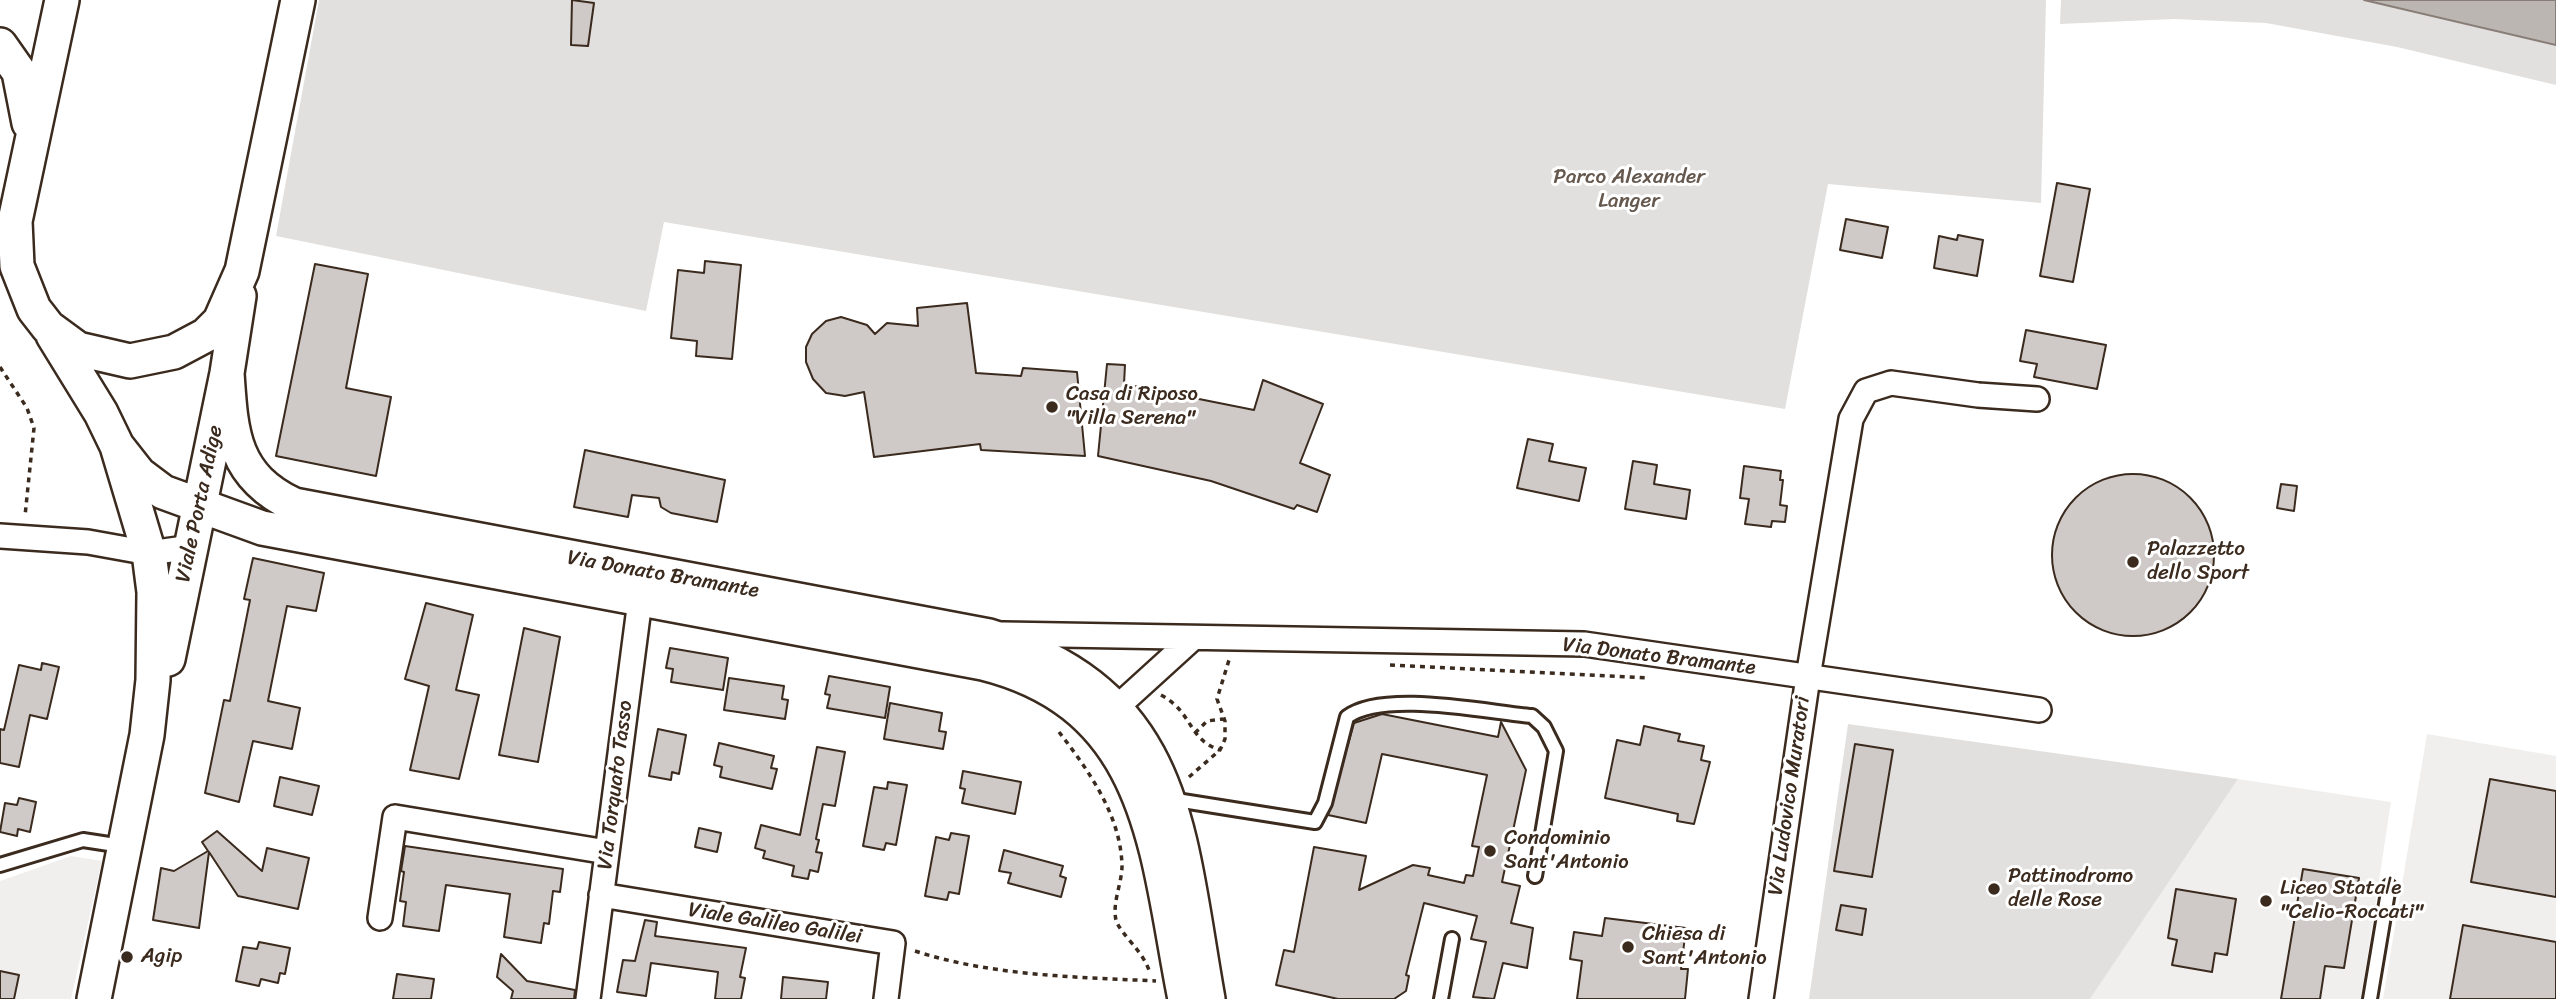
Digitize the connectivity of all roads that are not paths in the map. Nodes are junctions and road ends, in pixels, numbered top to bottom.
1 (62, 0) edge
2 (298, 0) edge
3 (0, 45) edge
4 (31, 138) junction
5 (242, 271) junction
6 (48, 327) junction
7 (227, 373) junction
8 (2037, 400) dead end
9 (117, 446) junction
10 (131, 496) junction
11 (200, 506) junction
12 (262, 528) junction
13 (0, 536) edge
14 (88, 542) junction
15 (192, 547) junction
16 (149, 553) junction
17 (642, 585) junction
18 (1192, 639) junction
19 (979, 649) junction
20 (1808, 677) junction
21 (2039, 710) dead end
22 (1106, 717) junction
23 (147, 735) junction
24 (1177, 786) junction
25 (126, 847) junction
26 (607, 852) junction
27 (0, 865) edge
28 (1535, 876) dead end
29 (2389, 886) dead end
30 (601, 895) junction
31 (380, 918) dead end
32 (1452, 940) dead end
33 (1177, 990) edge
34 (94, 999) edge
35 (588, 999) edge
36 (886, 999) edge
37 (1441, 999) edge
38 (1761, 999) edge
39 (2370, 999) edge

1 - 4 street, Viale Porta Adige
2 - 5 street, Viale Porta Adige
3 - 4 street
4 - 6 street, Viale Porta Adige
5 - 6 street, Viale Porta Adige
5 - 7 street, Viale Porta Adige
6 - 9 street, Viale Porta Adige
7 - 11 street, Viale Porta Adige
7 - 17 street, Via Donato Bramante
8 - 20 street, Via Ludovico Muratori
9 - 10 street, Viale Porta Adige
9 - 11 street
10 - 14 street
10 - 16 street, Viale Porta Adige
11 - 12 street
11 - 15 street, Viale Porta Adige
12 - 15 street
12 - 17 street, Via Donato Bramante
13 - 14 street
14 - 16 street
15 - 16 street
15 - 23 street, Viale Porta Adige
16 - 23 street, Viale Porta Adige
17 - 19 street, Via Donato Bramante
17 - 26 street, Via Torquato Tasso
18 - 19 street, Via Donato Bramante
18 - 20 street, Via Donato Bramante
18 - 22 street
19 - 22 street
20 - 21 street, Via Donato Bramante
20 - 38 street, Via Ludovico Muratori
22 - 24 street
22 - 33 street
23 - 25 street, Viale Porta Adige
24 - 28 lane
24 - 33 street
25 - 27 lane
25 - 34 street, Viale Porta Adige
26 - 30 street, Via Torquato Tasso
26 - 31 street
29 - 39 lane
30 - 35 street, Via Torquato Tasso
30 - 36 street, Viale Galileo Galilei
32 - 37 lane

